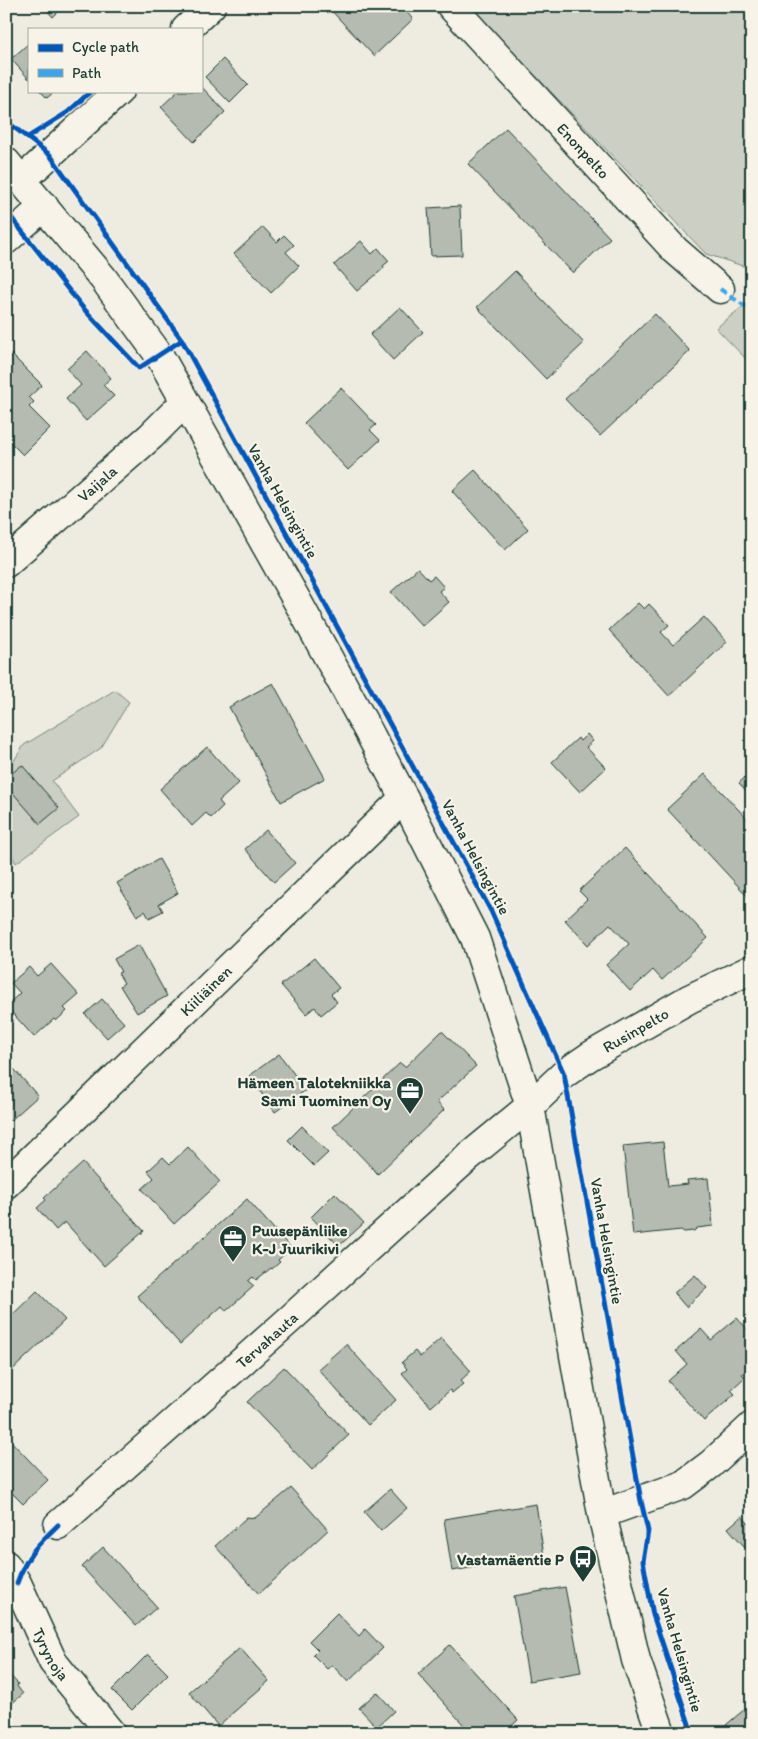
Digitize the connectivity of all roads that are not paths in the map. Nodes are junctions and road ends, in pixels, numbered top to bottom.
1 (211, 6) edge
2 (451, 6) edge
3 (187, 28) edge
4 (118, 92) edge
5 (14, 171) edge
6 (44, 206) junction
7 (6, 240) edge
8 (720, 289) dead end
9 (185, 402) junction
10 (6, 562) edge
11 (404, 798) junction
12 (752, 969) edge
13 (530, 1106) junction
14 (6, 1184) edge
15 (752, 1426) edge
16 (602, 1514) junction
17 (58, 1525) dead end
18 (6, 1565) edge
19 (655, 1731) edge
20 (111, 1733) edge

1 - 3 street
2 - 8 street, Enonpelto
4 - 5 street
5 - 6 street
6 - 7 street
6 - 9 street
9 - 10 street, Vaijala
9 - 11 street
11 - 13 street
11 - 14 street, Kiiliäinen
12 - 13 street, Rusinpelto
13 - 16 street
13 - 17 street, Tervahauta
15 - 16 street
16 - 19 street
18 - 20 street, Tyrynoja

